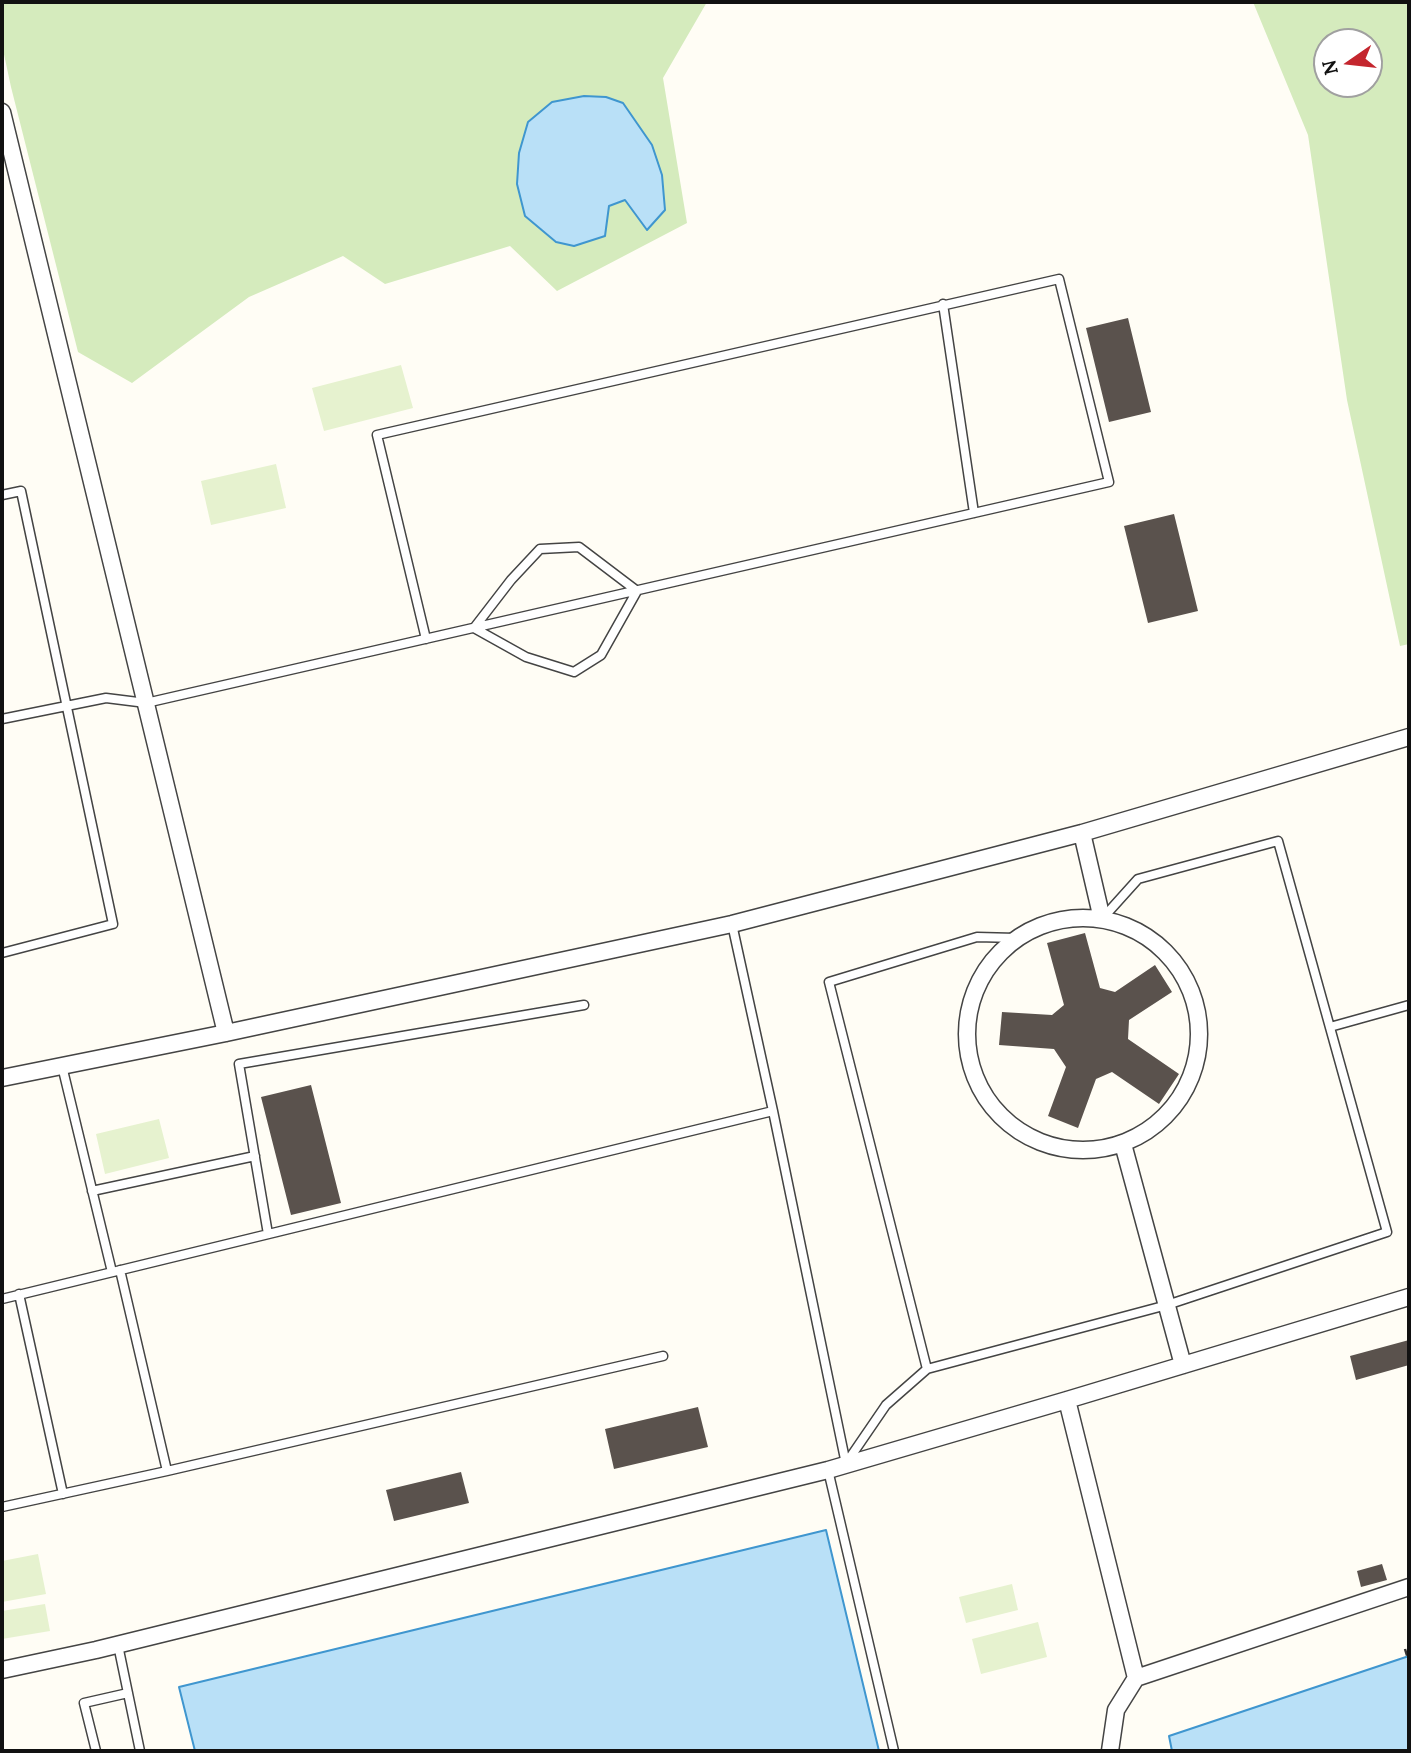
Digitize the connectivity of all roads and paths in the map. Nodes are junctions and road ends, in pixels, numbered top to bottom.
1 (2, 112) edge
2 (943, 304) junction
3 (2, 495) edge
4 (974, 513) junction
5 (637, 591) junction
6 (474, 628) junction
7 (426, 639) junction
8 (146, 704) junction
9 (68, 706) junction
10 (2, 719) edge
11 (1409, 737) edge
12 (1082, 833) junction
13 (1102, 919) junction
14 (732, 924) junction
15 (1016, 938) junction
16 (2, 953) edge
17 (584, 1005) dead end
18 (1409, 1005) edge
19 (1330, 1027) junction
20 (226, 1033) junction
21 (62, 1066) junction
22 (2, 1078) edge
23 (773, 1111) junction
24 (1123, 1144) junction
25 (255, 1156) junction
26 (92, 1191) junction
27 (268, 1234) junction
28 (116, 1271) junction
29 (19, 1294) junction
30 (1409, 1297) edge
31 (2, 1299) edge
32 (1167, 1305) junction
33 (663, 1356) dead end
34 (1183, 1365) junction
35 (927, 1369) junction
36 (1067, 1400) junction
37 (846, 1464) junction
38 (828, 1470) junction
39 (167, 1471) junction
40 (63, 1494) junction
41 (2, 1507) edge
42 (1409, 1587) edge
43 (117, 1644) junction
44 (1405, 1649) dead end
45 (1409, 1662) edge
46 (2, 1670) edge
47 (1136, 1678) junction
48 (128, 1693) junction
49 (96, 1751) edge
50 (140, 1751) edge
51 (894, 1751) edge
52 (1110, 1751) edge

1 - 8 street
2 - 4 lane
2 - 4 lane
2 - 7 lane
3 - 9 lane
4 - 5 lane
5 - 6 lane
5 - 6 lane
5 - 6 lane
6 - 7 lane
7 - 8 lane
8 - 9 lane
8 - 20 street
9 - 10 lane
9 - 16 lane
11 - 12 street
12 - 13 street
12 - 14 street
13 - 15 street
13 - 19 lane
13 - 24 street
14 - 20 street
14 - 23 lane
15 - 24 street
15 - 35 lane
17 - 25 lane
18 - 19 lane
19 - 32 lane
20 - 21 street
21 - 22 street
21 - 26 lane
23 - 27 lane
23 - 37 lane
24 - 32 street
25 - 26 lane
25 - 27 lane
26 - 28 lane
27 - 28 lane
28 - 29 lane
28 - 39 lane
29 - 31 lane
29 - 40 lane
30 - 34 street
32 - 34 street
32 - 35 lane
33 - 39 lane
34 - 36 street
35 - 37 lane
36 - 37 street
36 - 47 street
37 - 38 street
38 - 43 street
38 - 51 lane
39 - 40 lane
40 - 41 lane
42 - 47 street
43 - 46 street
43 - 48 lane
44 - 45 path
47 - 52 street
48 - 49 lane
48 - 50 lane

